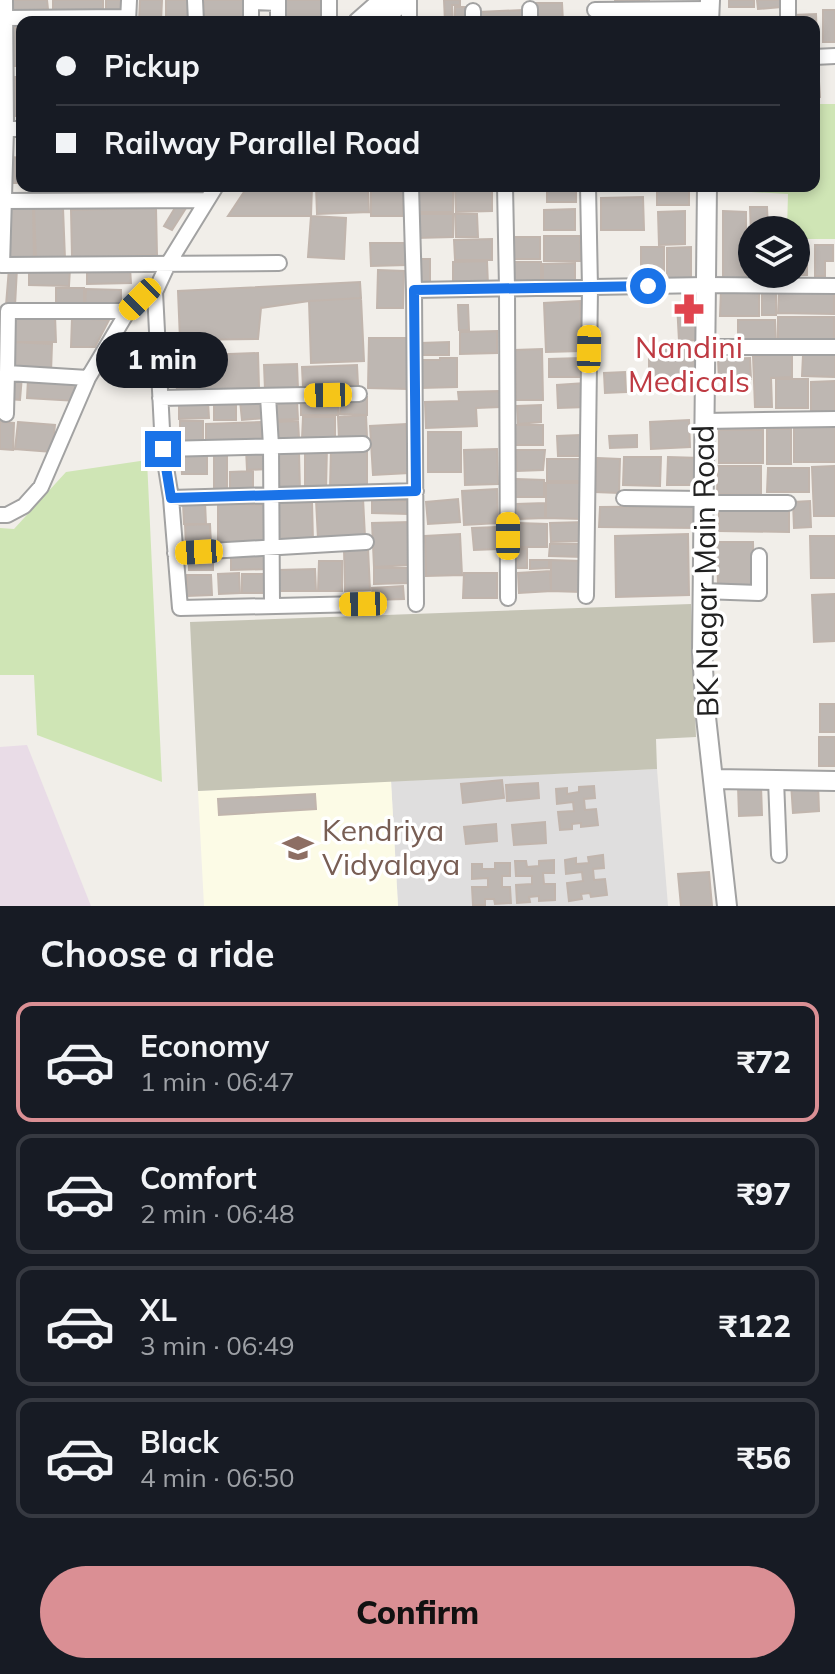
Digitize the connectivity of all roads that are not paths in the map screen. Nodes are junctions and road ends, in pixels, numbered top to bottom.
1 (5, 0) edge
2 (383, 0) edge
3 (408, 0) edge
4 (251, 1) edge
5 (278, 1) edge
6 (595, 10) dead end
7 (710, 10) edge
8 (365, 16) edge
9 (385, 16) edge
10 (5, 18) junction
11 (16, 18) edge
12 (6, 75) junction
13 (16, 75) edge
14 (3, 128) edge
15 (212, 192) edge
16 (411, 192) edge
17 (505, 192) edge
18 (588, 192) edge
19 (707, 192) edge
20 (207, 200) junction
21 (3, 201) junction
22 (279, 263) dead end
23 (168, 264) junction
24 (706, 285) junction
25 (835, 286) edge
26 (507, 288) junction
27 (590, 288) junction
28 (414, 290) junction
29 (155, 292) junction
30 (128, 311) junction
31 (705, 347) junction
32 (835, 347) edge
33 (7, 373) junction
34 (88, 378) junction
35 (359, 394) dead end
36 (268, 396) junction
37 (160, 398) junction
38 (6, 414) dead end
39 (835, 419) edge
40 (704, 421) junction
41 (363, 444) dead end
42 (271, 446) junction
43 (163, 449) junction
44 (416, 491) junction
45 (271, 495) junction
46 (171, 498) junction
47 (624, 498) dead end
48 (703, 501) junction
49 (788, 503) dead end
50 (0, 515) edge
51 (366, 542) dead end
52 (272, 548) junction
53 (175, 553) junction
54 (759, 556) dead end
55 (702, 591) junction
56 (586, 596) dead end
57 (508, 598) dead end
58 (363, 604) dead end
59 (416, 604) dead end
60 (272, 605) junction
61 (713, 779) junction
62 (776, 780) junction
63 (835, 781) edge
64 (779, 855) dead end
65 (727, 906) edge

1 - 10 street
2 - 8 street
3 - 9 street
4 - 5 street
6 - 7 street
10 - 11 street
10 - 12 street
12 - 13 street
12 - 14 street
14 - 21 street
15 - 20 street
16 - 28 street
17 - 26 street
18 - 27 street
19 - 24 street, BK Nagar Main Road
20 - 21 street
20 - 23 street
21 - 23 street
22 - 23 street
23 - 29 street
24 - 25 street
24 - 27 street
24 - 31 street, BK Nagar Main Road
26 - 27 street
26 - 28 street
26 - 57 street
27 - 56 street
28 - 44 street
29 - 30 street
29 - 37 street
30 - 33 street
30 - 34 street
31 - 32 street
31 - 40 street, BK Nagar Main Road
33 - 34 street
33 - 38 street
34 - 50 street
35 - 36 street
36 - 37 street
36 - 42 street
37 - 43 street
39 - 40 street
40 - 48 street, BK Nagar Main Road
41 - 42 street
42 - 43 street
42 - 45 street
43 - 46 street
44 - 45 street
44 - 59 street
45 - 46 street
45 - 52 street
46 - 53 street
47 - 48 street
48 - 49 street
48 - 55 street, BK Nagar Main Road
51 - 52 street
52 - 53 street
52 - 60 street
53 - 60 street
54 - 55 street
55 - 61 street, BK Nagar Main Road
58 - 60 street
61 - 62 street
61 - 65 street, BK Nagar Main Road
62 - 63 street
62 - 64 street

